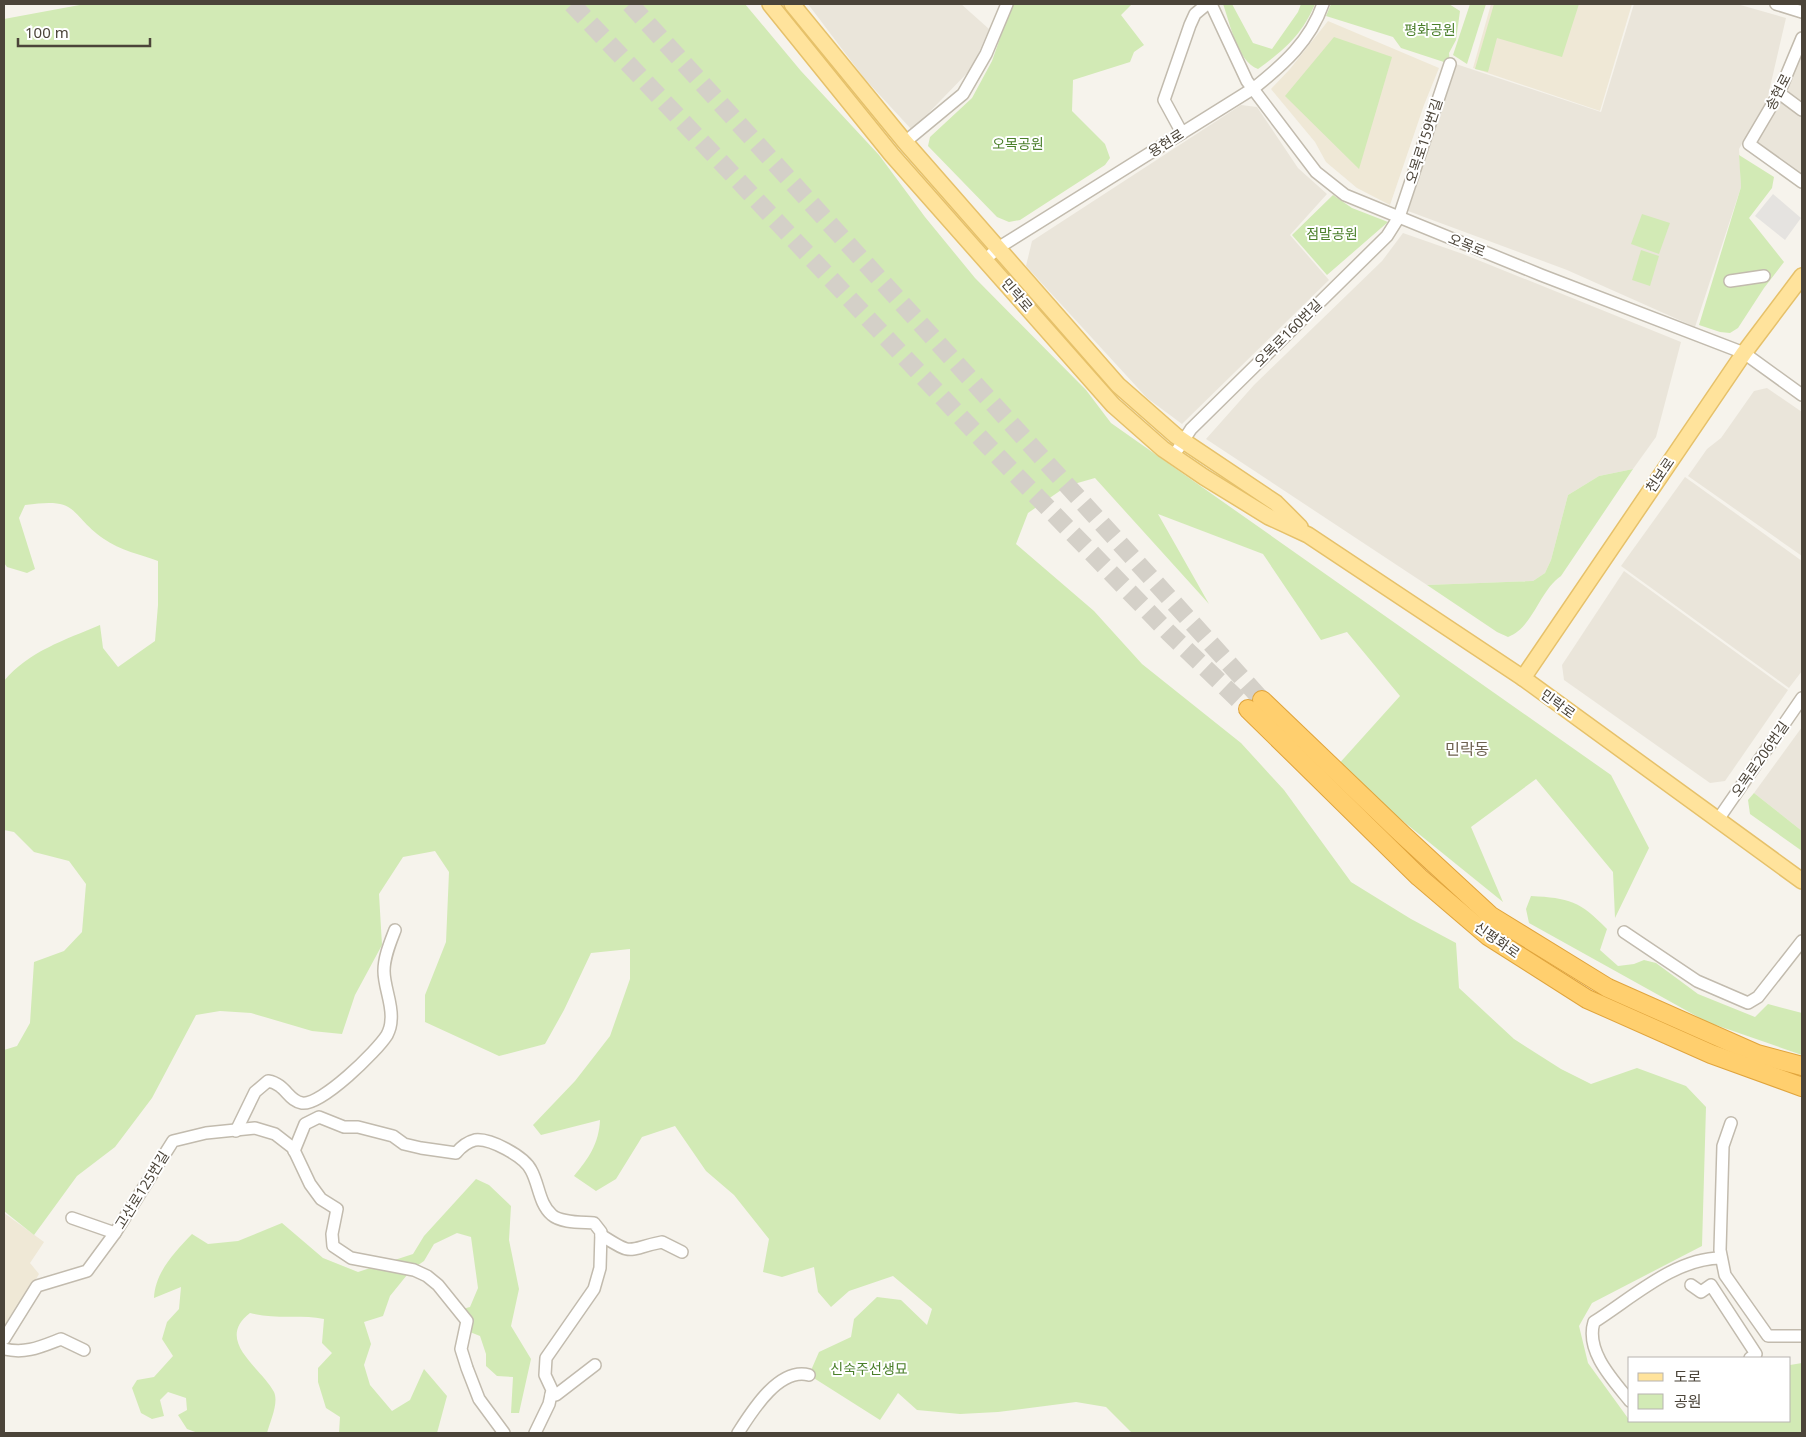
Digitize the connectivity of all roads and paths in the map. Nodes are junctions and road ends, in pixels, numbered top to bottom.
1 (770, 4) edge
2 (792, 4) edge
3 (1206, 4) edge
4 (1211, 4) edge
5 (1323, 4) edge
6 (1776, 4) edge
7 (1003, 5) edge
8 (1802, 12) edge
9 (1802, 38) edge
10 (1450, 64) dead end
11 (1254, 88) junction
12 (1779, 93) junction
13 (1802, 110) edge
14 (1182, 133) junction
15 (904, 142) junction
16 (1802, 182) edge
17 (1399, 218) junction
18 (998, 248) junction
19 (986, 259) junction
20 (1764, 276) dead end
21 (1802, 276) edge
22 (1730, 281) dead end
23 (1744, 353) junction
24 (1802, 395) edge
25 (1178, 449) dead end
26 (1308, 535) junction
27 (1522, 678) junction
28 (1802, 698) edge
29 (1717, 820) junction
30 (1802, 881) edge
31 (395, 930) dead end
32 (1628, 934) dead end
33 (1802, 940) edge
34 (1802, 1066) edge
35 (1802, 1087) edge
36 (1731, 1123) dead end
37 (236, 1131) junction
38 (294, 1152) junction
39 (72, 1218) dead end
40 (115, 1233) junction
41 (601, 1235) junction
42 (682, 1252) dead end
43 (1721, 1258) junction
44 (1692, 1285) dead end
45 (1802, 1336) edge
46 (4, 1339) edge
47 (4, 1349) edge
48 (84, 1350) dead end
49 (1752, 1357) edge
50 (595, 1365) dead end
51 (809, 1375) dead end
52 (551, 1396) junction
53 (1628, 1398) edge
54 (504, 1433) edge
55 (535, 1433) edge
56 (738, 1433) edge

1 - 19 main road, 민락로
2 - 15 main road, 민락로
3 - 14 street
4 - 11 street, 오목로
5 - 11 street, 용현로
6 - 8 street
7 - 15 street
9 - 12 street, 송현로
10 - 17 street, 오목로159번길
11 - 14 street, 용현로
11 - 17 street, 오목로
12 - 13 street
12 - 16 street, 송현로
14 - 18 street, 용현로
15 - 18 main road, 민락로
17 - 23 street, 오목로
17 - 25 street, 오목로160번길
18 - 19 street, 용현로
18 - 26 main road, 민락로
19 - 26 main road, 민락로
20 - 22 street
21 - 23 main road, 천보로
23 - 24 street, 오목로
23 - 27 main road, 천보로
26 - 27 main road, 민락로
27 - 29 main road, 민락로
28 - 29 street, 오목로206번길
29 - 30 main road, 민락로
31 - 37 street
32 - 33 street
34 - 35 highway, 신평화로
36 - 43 street
37 - 38 street, 고산로125번길
37 - 40 street, 고산로125번길
38 - 41 street
38 - 54 street, 고산로125번길
39 - 40 street
40 - 46 street, 고산로125번길
41 - 42 street
41 - 52 street
43 - 45 street
43 - 53 street
44 - 49 street
47 - 48 street
50 - 52 street
51 - 56 street
52 - 55 street

